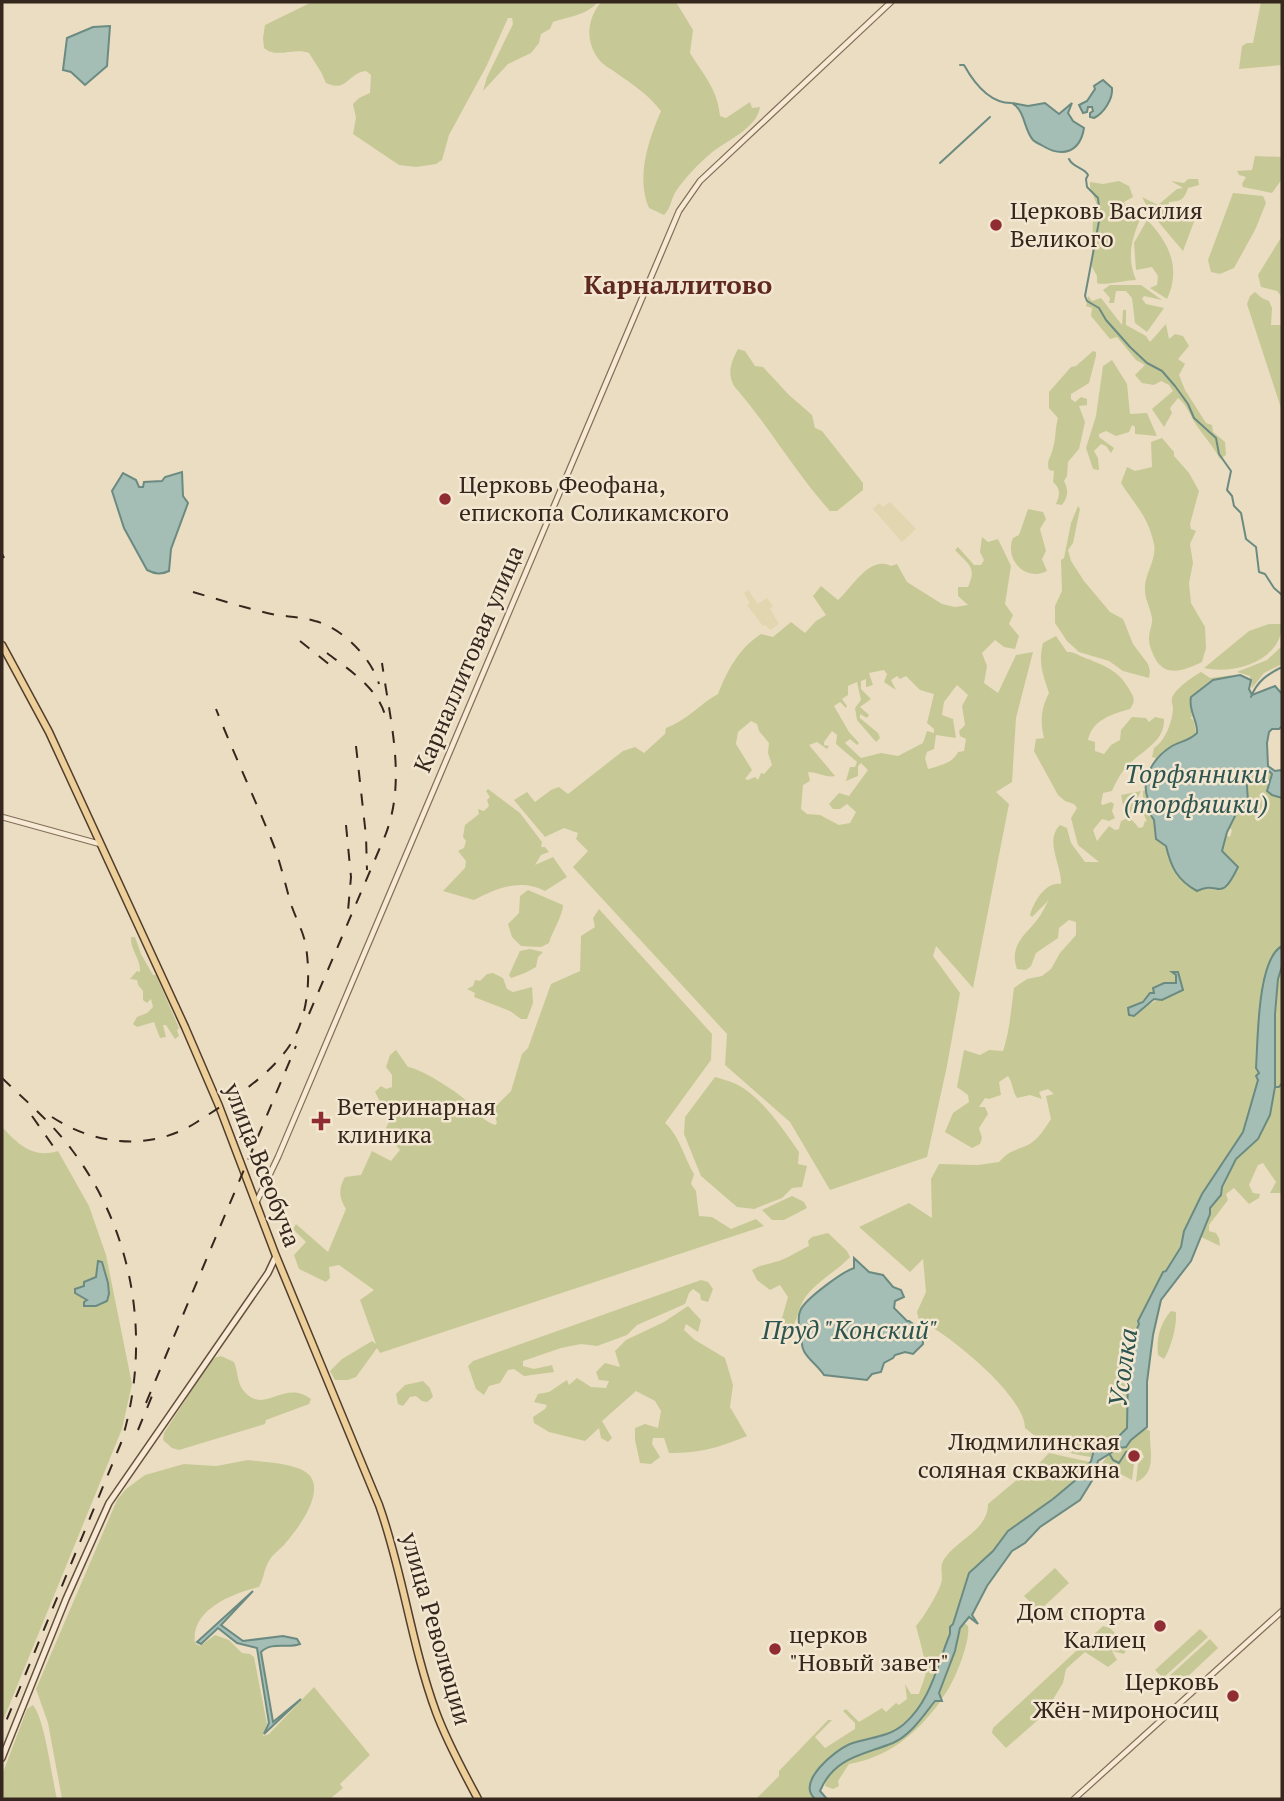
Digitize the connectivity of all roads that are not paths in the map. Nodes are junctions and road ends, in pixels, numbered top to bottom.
1 (891, 2) edge
2 (2, 645) edge
3 (2, 817) edge
4 (100, 844) junction
5 (256, 1203) junction
6 (276, 1256) junction
7 (379, 1504) joint
8 (1282, 1611) edge
9 (2, 1758) edge
10 (478, 1799) edge
11 (1074, 1799) edge

1 - 5 street, Карналлитовая улица
2 - 4 main road, улица Всеобуча
3 - 4 street
4 - 5 main road, улица Всеобуча
5 - 6 main road, улица Всеобуча
6 - 7 main road, улица Всеобуча
6 - 9 main road
7 - 10 main road, улица Революции
8 - 11 street

